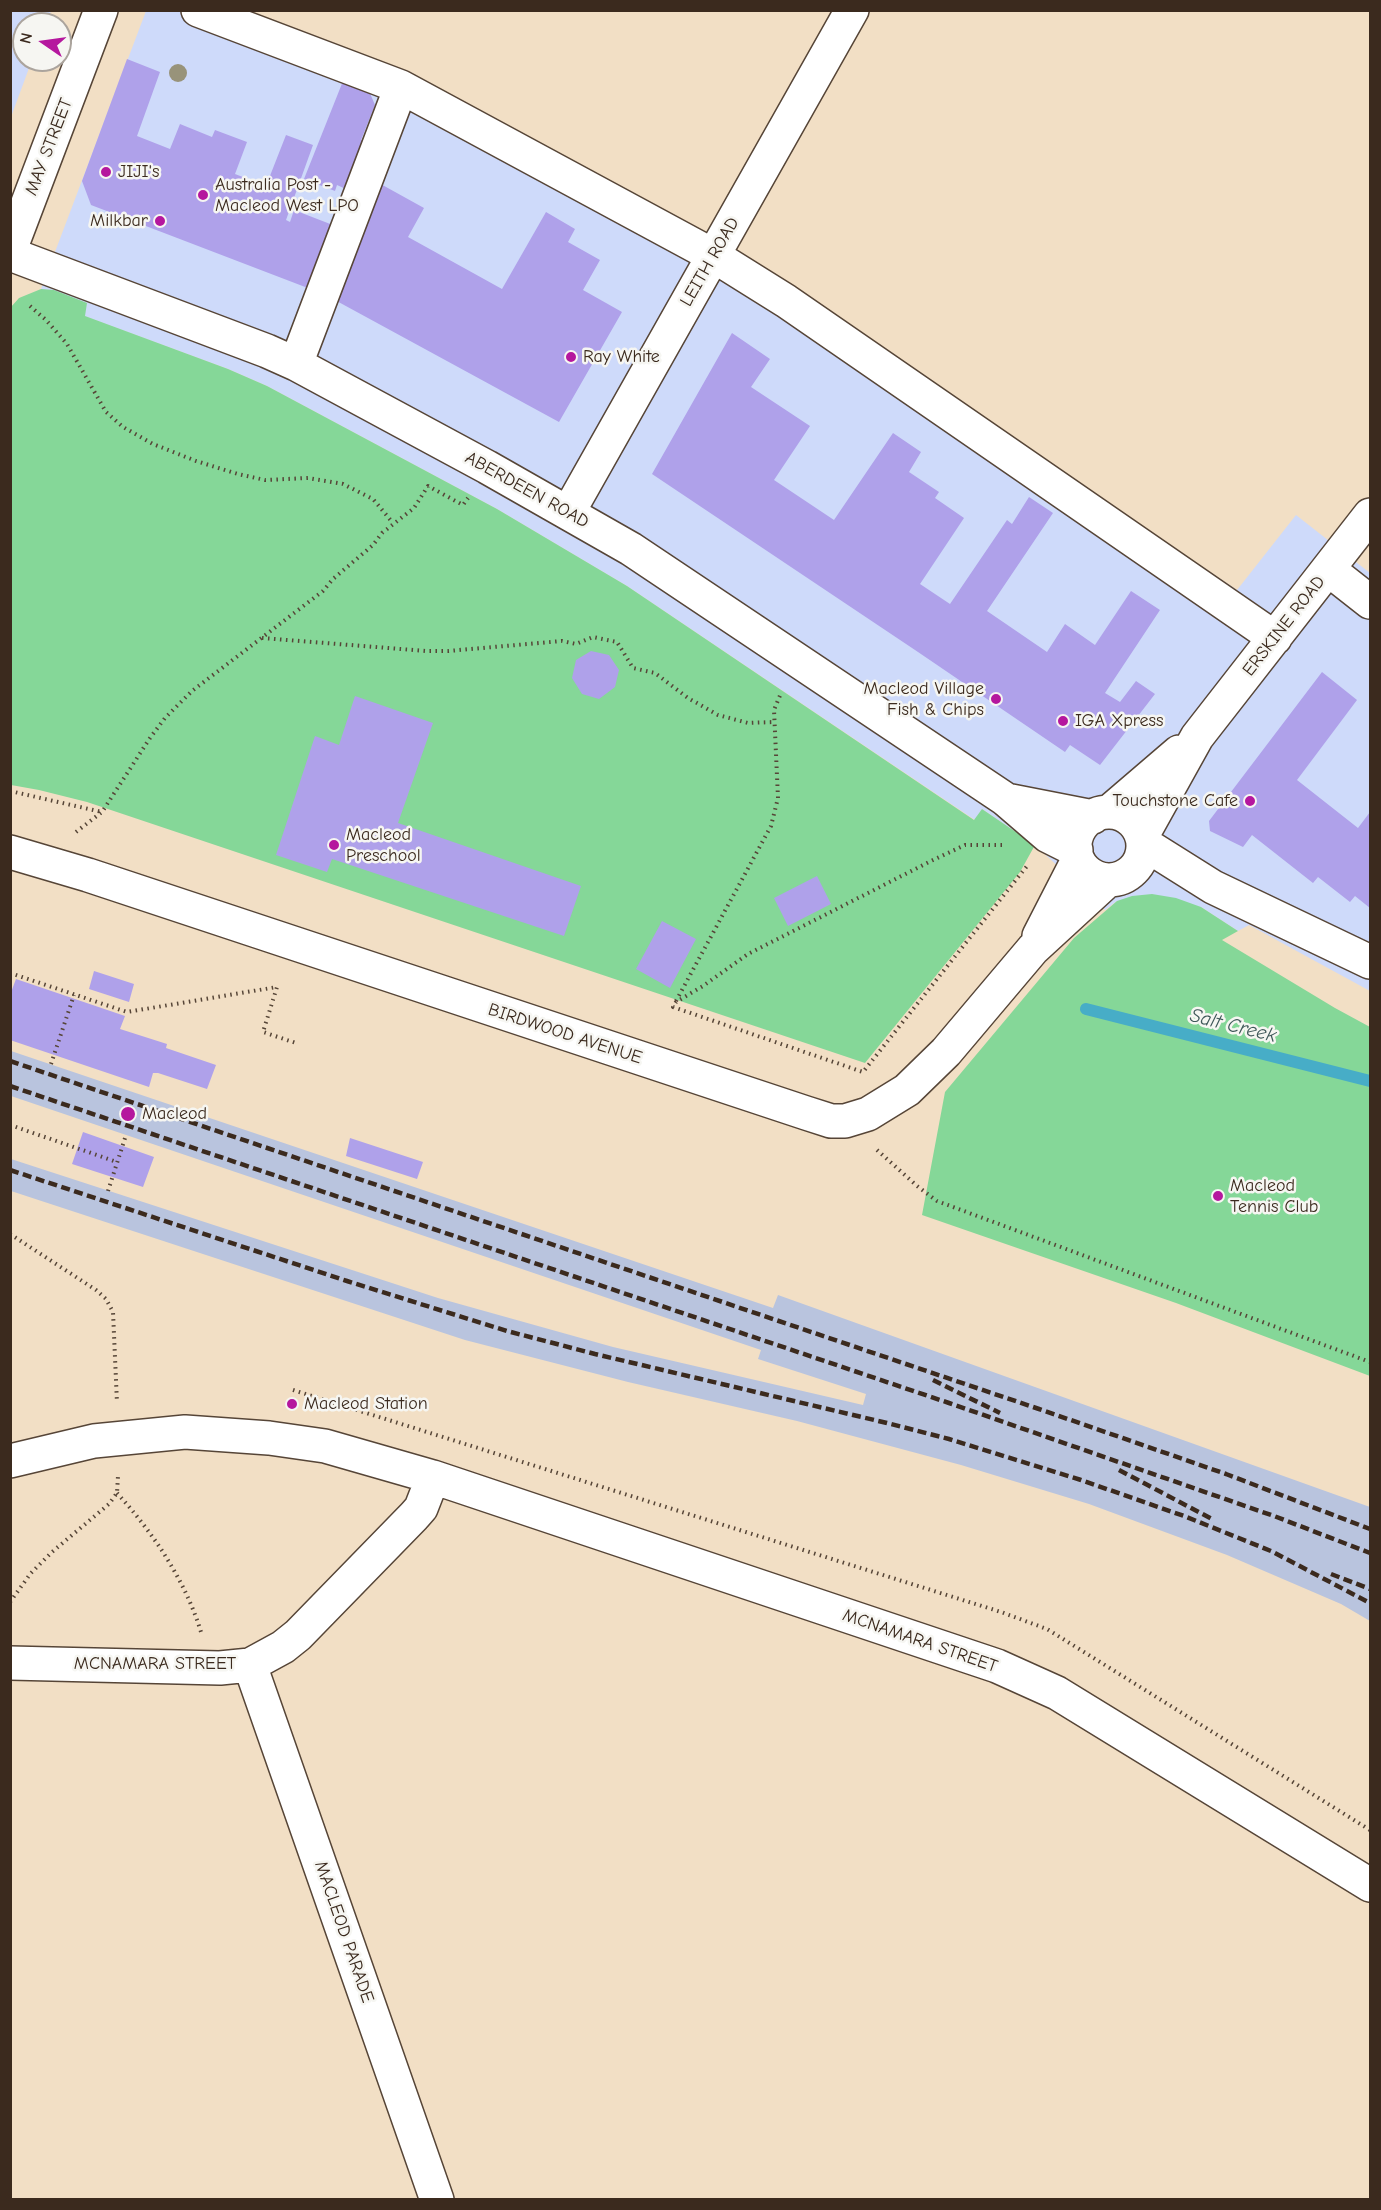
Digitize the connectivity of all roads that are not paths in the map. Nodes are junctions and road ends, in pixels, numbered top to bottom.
1 (101, 10) edge
2 (198, 10) edge
3 (852, 10) edge
4 (401, 87) junction
5 (10, 252) edge
6 (714, 256) junction
7 (296, 364) junction
8 (568, 513) junction
9 (1371, 515) edge
10 (1328, 569) junction
11 (1371, 602) edge
12 (1275, 638) junction
13 (1197, 737) junction
14 (1005, 799) junction
15 (1101, 814) junction
16 (1142, 839) junction
17 (1067, 848) junction
18 (20, 859) edge
19 (1113, 880) junction
20 (1213, 887) junction
21 (1033, 948) junction
22 (1371, 962) edge
23 (10, 1461) edge
24 (433, 1477) junction
25 (10, 1663) edge
26 (250, 1665) junction
27 (1371, 1885) edge
28 (437, 2199) edge

1 - 5 street, MAY STREET
2 - 4 street
3 - 6 street, LEITH ROAD
4 - 6 street
4 - 7 street
5 - 7 street, ABERDEEN ROAD
6 - 8 street, LEITH ROAD
6 - 12 street
7 - 8 street, ABERDEEN ROAD
8 - 14 street, ABERDEEN ROAD
9 - 10 street, ERSKINE ROAD
10 - 11 street
10 - 12 street, ERSKINE ROAD
12 - 13 street, ERSKINE ROAD
13 - 15 street, ERSKINE ROAD
13 - 16 street, ERSKINE ROAD
14 - 15 street, ABERDEEN ROAD
14 - 17 street, ABERDEEN ROAD
15 - 16 street
15 - 17 street
16 - 19 street
16 - 20 street
17 - 19 street
17 - 21 street, BIRDWOOD AVENUE
18 - 21 street, BIRDWOOD AVENUE
19 - 20 street
19 - 21 street, BIRDWOOD AVENUE
20 - 22 street
23 - 24 street, MCNAMARA STREET
24 - 26 street, MCNAMARA STREET
24 - 27 street, MCNAMARA STREET
25 - 26 street, MCNAMARA STREET
26 - 28 street, MACLEOD PARADE

